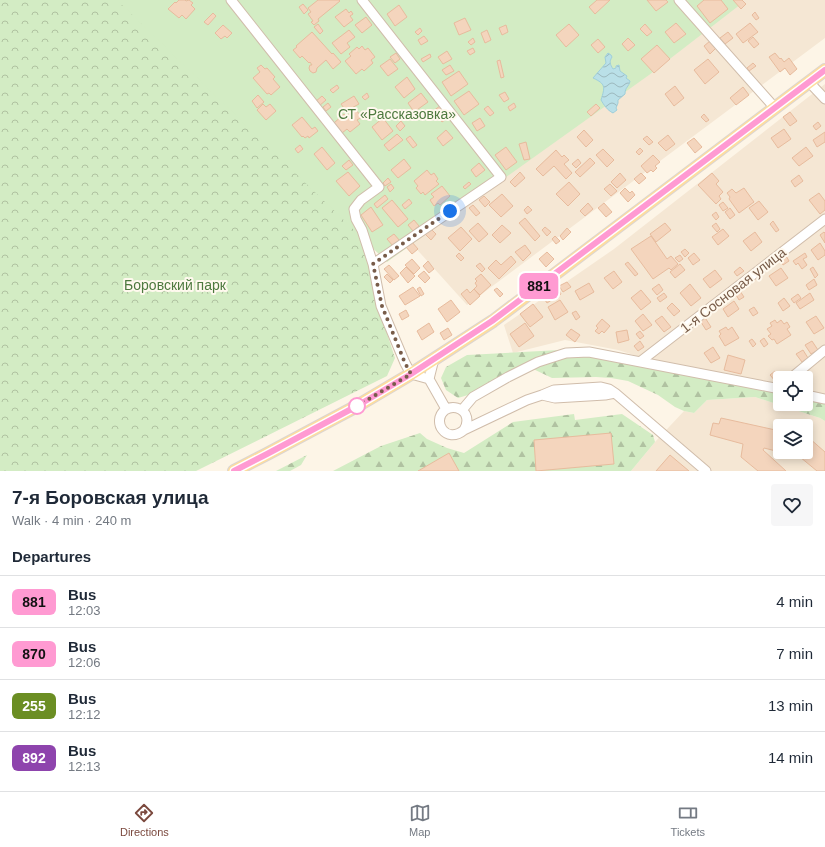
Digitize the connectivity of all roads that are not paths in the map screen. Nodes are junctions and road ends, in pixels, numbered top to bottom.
1 (231, 0) edge
2 (362, 0) edge
3 (679, 0) edge
4 (825, 70) edge
5 (809, 82) junction
6 (825, 100) edge
7 (775, 108) junction
8 (825, 218) edge
9 (373, 264) junction
10 (825, 350) edge
11 (434, 359) junction
12 (641, 362) junction
13 (800, 371) edge
14 (411, 374) junction
15 (429, 379) junction
16 (773, 387) edge
17 (813, 396) edge
18 (825, 399) edge
19 (446, 409) junction
20 (462, 410) junction
21 (464, 430) junction
22 (234, 471) edge
23 (706, 471) edge

1 - 9 street
2 - 9 street
3 - 7 street
4 - 5 main road
5 - 6 street
5 - 7 main road
7 - 11 main road
8 - 12 street, 1-я Сосновая улица
9 - 14 street
10 - 13 street
11 - 14 main road
11 - 15 street
12 - 16 street
12 - 20 street
14 - 15 street
14 - 22 main road
15 - 19 street
17 - 18 street
19 - 20 street
19 - 21 street
20 - 21 street
21 - 23 street

